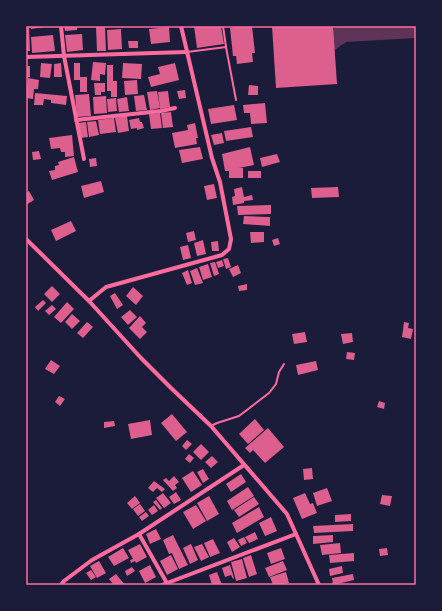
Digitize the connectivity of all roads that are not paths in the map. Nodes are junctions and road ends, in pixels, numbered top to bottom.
1 (61, 26) edge
2 (181, 26) edge
3 (223, 26) edge
4 (226, 47) junction
5 (186, 52) junction
6 (64, 56) junction
7 (26, 57) edge
8 (236, 100) dead end
9 (176, 108) dead end
10 (76, 120) junction
11 (84, 160) dead end
12 (26, 240) edge
13 (89, 301) junction
14 (284, 364) dead end
15 (211, 426) junction
16 (244, 465) junction
17 (139, 534) junction
18 (296, 534) junction
19 (168, 584) edge
20 (61, 585) edge
21 (162, 585) edge
22 (319, 585) edge

1 - 6 street
2 - 5 street
3 - 4 lane
4 - 5 lane
4 - 8 lane
5 - 6 street
5 - 13 street
6 - 7 street
6 - 10 street
9 - 10 street
10 - 11 street
12 - 13 street
13 - 15 street
14 - 15 lane
15 - 16 street
16 - 17 street
16 - 18 street
17 - 19 street
17 - 20 street
18 - 19 street
18 - 22 street
19 - 21 street

